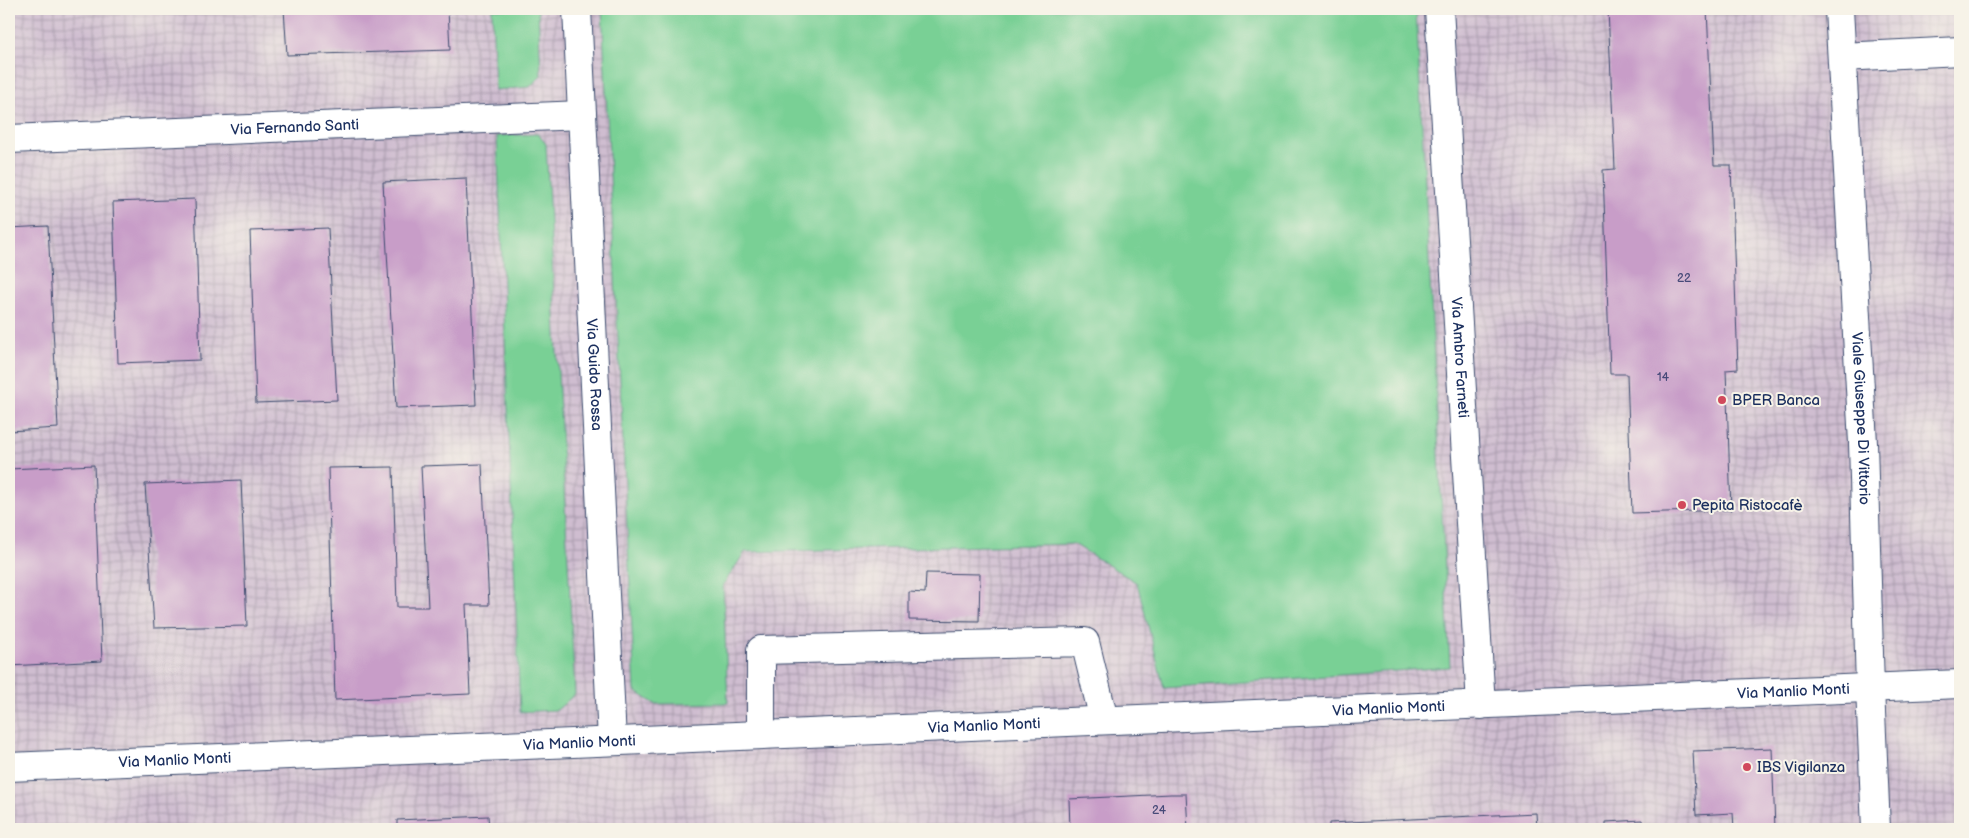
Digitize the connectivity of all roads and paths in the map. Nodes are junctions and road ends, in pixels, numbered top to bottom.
1 (577, 9) edge
2 (1440, 9) edge
3 (1839, 9) edge
4 (1960, 51) edge
5 (1842, 56) junction
6 (582, 115) junction
7 (9, 139) edge
8 (1960, 684) edge
9 (1870, 688) junction
10 (1480, 704) junction
11 (1104, 720) junction
12 (761, 735) junction
13 (612, 742) junction
14 (9, 767) edge
15 (1876, 829) edge

1 - 6 street, Via Guido Rossa
2 - 10 street, Via Ambro Farneti
3 - 5 street, Viale Giuseppe Di Vittorio
4 - 5 street
5 - 9 street, Viale Giuseppe Di Vittorio
6 - 7 street, Via Fernando Santi
6 - 13 street, Via Guido Rossa
8 - 9 street, Via Manlio Monti
9 - 10 street, Via Manlio Monti
9 - 15 street, Viale Giuseppe Di Vittorio
10 - 11 street, Via Manlio Monti
11 - 12 street, Via Manlio Monti
11 - 12 street
12 - 13 street, Via Manlio Monti
13 - 14 street, Via Manlio Monti

